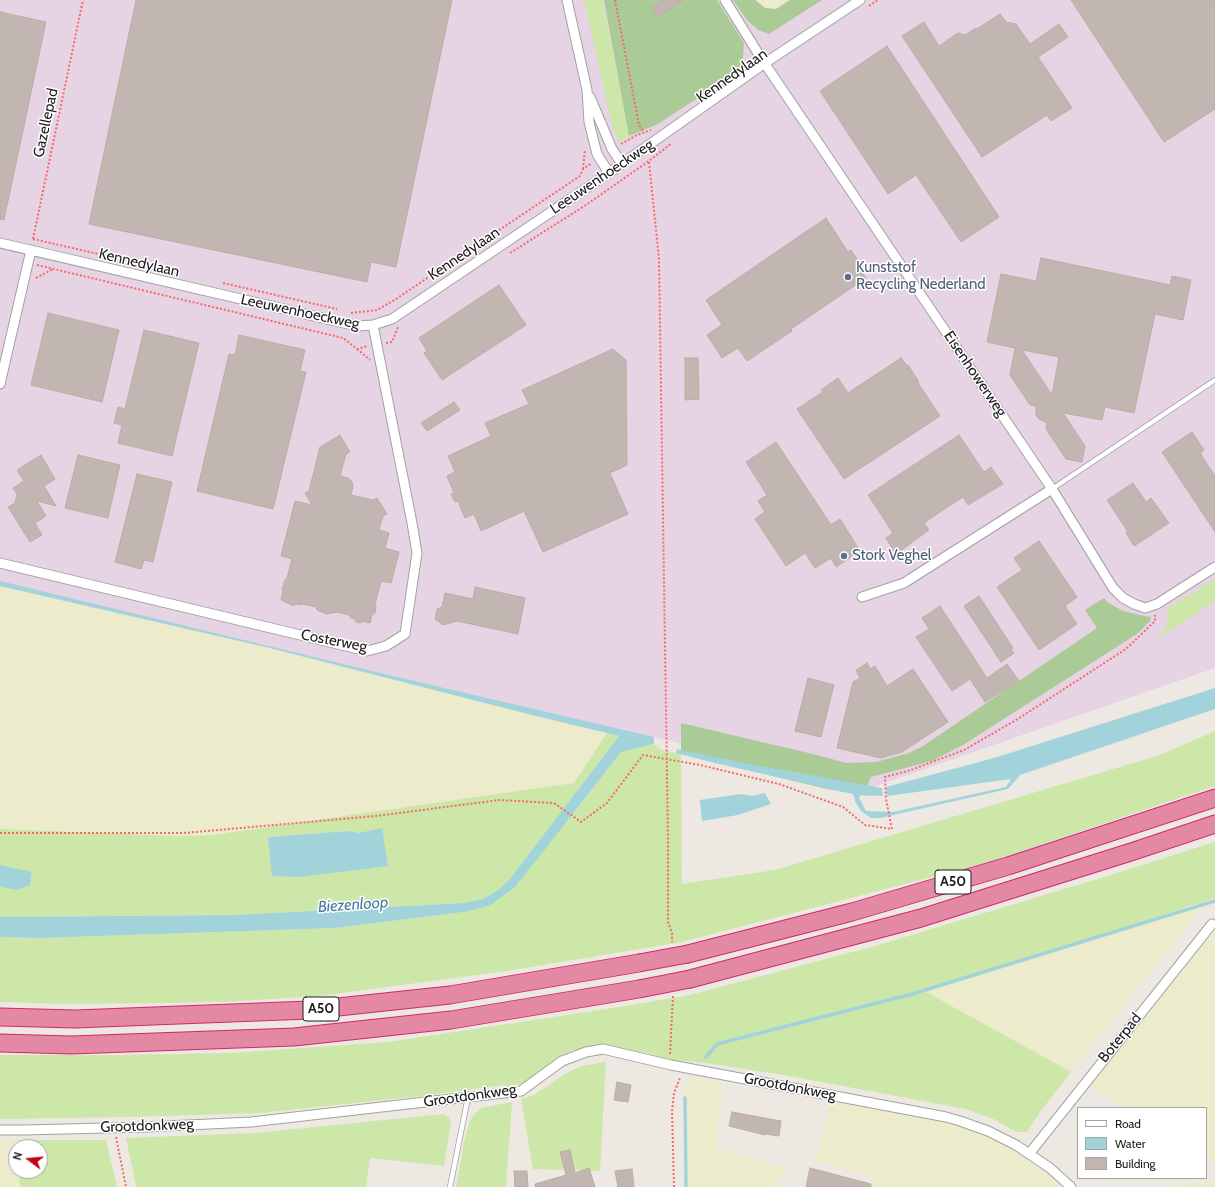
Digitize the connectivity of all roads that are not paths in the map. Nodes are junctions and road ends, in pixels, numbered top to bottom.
1 (567, 0) edge
2 (725, 0) edge
3 (860, 0) edge
4 (765, 63) junction
5 (587, 90) junction
6 (622, 164) junction
7 (610, 173) junction
8 (0, 243) edge
9 (31, 250) junction
10 (374, 325) junction
11 (1215, 380) edge
12 (0, 384) edge
13 (1052, 489) junction
14 (0, 563) edge
15 (1215, 567) edge
16 (862, 597) dead end
17 (1215, 798) edge
18 (1215, 824) edge
19 (1212, 924) dead end
20 (0, 1017) edge
21 (0, 1042) edge
22 (468, 1097) junction
23 (0, 1130) edge
24 (1029, 1154) junction
25 (450, 1187) edge
26 (1071, 1187) edge

1 - 5 street
2 - 4 street, Eisenhowerweg
3 - 4 street, Kennedylaan
4 - 6 street, Leeuwenhoeckweg
4 - 13 street, Eisenhowerweg
5 - 6 street
5 - 7 street
6 - 7 street, Leeuwenhoeckweg
7 - 10 street, Leeuwenhoeckweg
8 - 9 street, Leeuwenhoeckweg
9 - 10 street, Leeuwenhoeckweg
9 - 12 street
10 - 14 street, Costerweg
11 - 13 lane
13 - 15 street, Eisenhowerweg
13 - 16 street
17 - 20 highway, A50, bridge
18 - 21 highway, A50, bridge
19 - 24 street, Boterpad
22 - 23 street, Grootdonkweg
22 - 24 street, Grootdonkweg
22 - 25 lane
24 - 26 street, Grootdonkweg

